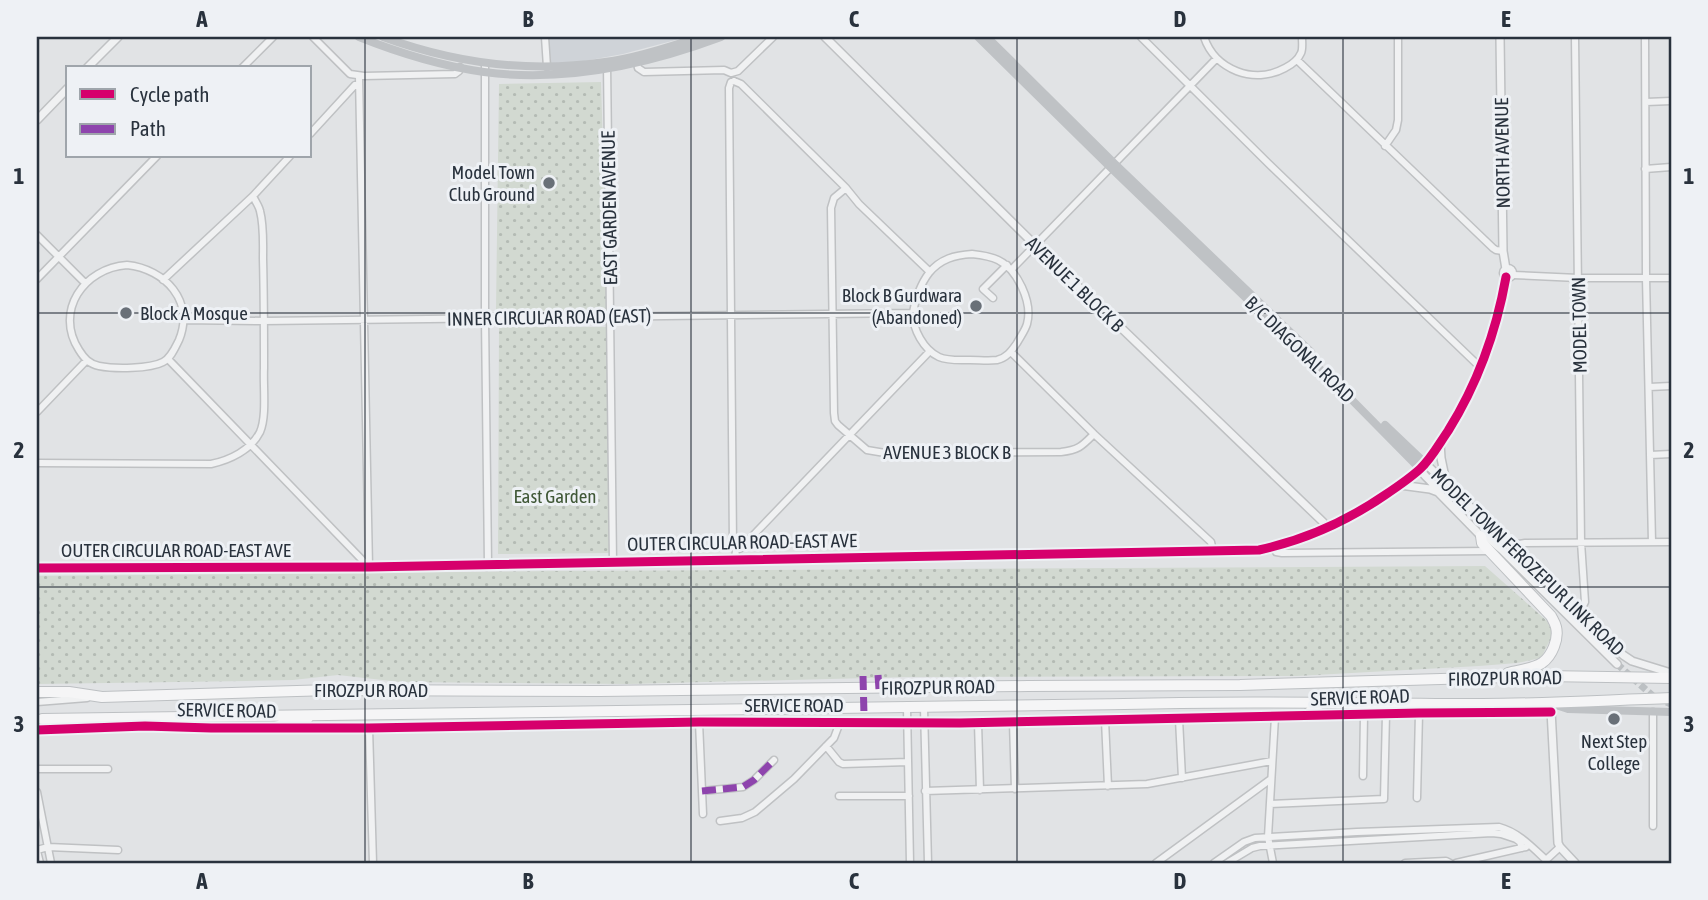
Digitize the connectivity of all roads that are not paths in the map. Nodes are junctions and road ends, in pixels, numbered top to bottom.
1 (118, 37) edge
2 (273, 37) edge
3 (313, 37) edge
4 (359, 37) edge
5 (383, 37) edge
6 (545, 37) edge
7 (699, 37) edge
8 (721, 37) edge
9 (773, 37) edge
10 (825, 37) edge
11 (978, 37) edge
12 (987, 37) edge
13 (1141, 37) edge
14 (1204, 37) edge
15 (1302, 37) edge
16 (1398, 37) edge
17 (1500, 37) edge
18 (1575, 37) edge
19 (1645, 37) edge
20 (1216, 59) junction
21 (1297, 60) junction
22 (637, 63) junction
23 (89, 66) edge
24 (244, 66) edge
25 (607, 66) junction
26 (460, 67) junction
27 (547, 67) junction
28 (485, 68) junction
29 (734, 77) junction
30 (359, 80) junction
31 (1190, 85) junction
32 (66, 90) edge
33 (1671, 101) edge
34 (1646, 102) junction
35 (37, 120) edge
36 (312, 132) edge
37 (1385, 146) junction
38 (155, 158) edge
39 (288, 158) edge
40 (1113, 166) junction
41 (1671, 167) edge
42 (1645, 169) junction
43 (846, 188) junction
44 (253, 196) junction
45 (37, 235) edge
46 (1035, 245) junction
47 (1503, 251) junction
48 (59, 256) junction
49 (1009, 267) junction
50 (930, 272) junction
51 (1508, 274) junction
52 (1578, 278) junction
53 (1646, 278) junction
54 (1671, 278) edge
55 (37, 279) edge
56 (163, 280) junction
57 (85, 283) junction
58 (993, 298) dead end
59 (913, 313) junction
60 (833, 314) junction
61 (731, 315) junction
62 (610, 316) junction
63 (485, 318) junction
64 (184, 320) junction
65 (364, 320) junction
66 (264, 321) junction
67 (930, 351) junction
68 (1011, 352) junction
69 (168, 359) junction
70 (86, 360) junction
71 (1481, 368) junction
72 (1671, 386) edge
73 (1648, 387) junction
74 (37, 412) edge
75 (1094, 434) junction
76 (849, 435) junction
77 (1440, 442) junction
78 (250, 445) junction
79 (1671, 454) edge
80 (1650, 455) junction
81 (37, 463) edge
82 (1423, 466) junction
83 (1446, 482) junction
84 (1400, 485) junction
85 (1438, 492) junction
86 (1325, 529) junction
87 (1482, 536) junction
88 (1581, 541) junction
89 (1652, 542) junction
90 (1671, 542) edge
91 (1274, 546) junction
92 (1514, 549) junction
93 (736, 550) junction
94 (1213, 551) junction
95 (1489, 551) junction
96 (735, 560) junction
97 (613, 563) junction
98 (488, 564) junction
99 (369, 567) junction
100 (37, 568) edge
101 (1579, 611) junction
102 (1617, 664) tunnel mouth
103 (1671, 675) edge
104 (1480, 678) junction
105 (37, 692) edge
106 (102, 696) junction
107 (1671, 698) edge
108 (37, 702) edge
109 (1322, 702) junction
110 (907, 708) junction
111 (924, 708) junction
112 (1551, 708) junction
113 (1653, 712) junction
114 (1671, 712) edge
115 (1419, 713) junction
116 (1386, 714) junction
117 (322, 715) junction
118 (1364, 715) junction
119 (1305, 716) junction
120 (1275, 717) junction
121 (42, 719) dead end
122 (1180, 719) junction
123 (1105, 720) junction
124 (699, 722) junction
125 (840, 722) junction
126 (908, 722) junction
127 (924, 722) junction
128 (1013, 722) junction
129 (978, 723) junction
130 (271, 728) junction
131 (369, 728) junction
132 (37, 730) edge
133 (826, 746) junction
134 (774, 760) dead end
135 (1272, 761) junction
136 (908, 762) junction
137 (37, 769) edge
138 (108, 769) dead end
139 (1363, 776) dead end
140 (1182, 778) junction
141 (1271, 779) junction
142 (1108, 786) junction
143 (1015, 789) junction
144 (980, 790) junction
145 (702, 791) junction
146 (925, 791) junction
147 (37, 792) edge
148 (839, 796) dead end
149 (909, 796) junction
150 (1418, 798) dead end
151 (1270, 804) junction
152 (703, 814) dead end
153 (720, 821) dead end
154 (1653, 827) dead end
155 (1268, 837) junction
156 (1269, 845) junction
157 (1530, 845) junction
158 (48, 847) junction
159 (1560, 847) junction
160 (1522, 848) junction
161 (37, 850) edge
162 (118, 850) dead end
163 (1466, 862) edge
164 (1544, 862) edge
165 (40, 863) edge
166 (51, 863) edge
167 (373, 863) edge
168 (910, 863) edge
169 (928, 863) edge
170 (1156, 863) edge
171 (1214, 863) edge
172 (1227, 863) edge
173 (1273, 863) edge
174 (1405, 863) edge
175 (1450, 863) edge
176 (1456, 863) edge
177 (1576, 863) edge

1 - 23 street
2 - 24 street
3 - 30 street
4 - 26 main road
5 - 28 main road
6 - 27 street
7 - 25 main road
8 - 22 main road
9 - 29 street
10 - 46 street, AVENUE 1 BLOCK B
11 - 40 main road, B/C DIAGONAL ROAD
12 - 40 main road, B/C DIAGONAL ROAD
13 - 31 street
14 - 20 street
15 - 21 street
16 - 37 street
17 - 47 street, NORTH AVENUE
18 - 52 street, MODEL TOWN
19 - 34 street
20 - 21 street
20 - 31 street
21 - 37 street
22 - 25 main road
22 - 29 street
25 - 27 main road
25 - 28 main road
25 - 62 street, EAST GARDEN AVENUE
26 - 28 main road
26 - 30 street
27 - 28 main road
28 - 63 street
29 - 43 street
29 - 61 street
30 - 36 street
30 - 65 street
31 - 40 street
31 - 71 street
32 - 35 street
33 - 34 street
34 - 42 street
37 - 47 street
38 - 48 street
39 - 44 street
40 - 46 street
40 - 82 main road, B/C DIAGONAL ROAD
41 - 42 street
42 - 53 street
43 - 50 street
43 - 60 street
44 - 56 street
44 - 66 street
45 - 48 street
46 - 49 street
46 - 86 street, AVENUE 1 BLOCK B
47 - 51 street, NORTH AVENUE
48 - 55 street
48 - 57 street
49 - 50 street
49 - 58 street
49 - 68 street
50 - 59 street
51 - 52 street
51 - 71 street, OUTER CIRCULAR ROAD-EAST AVE
52 - 53 street
52 - 88 street, MODEL TOWN
53 - 54 street
53 - 73 street
56 - 57 street
56 - 64 street
57 - 70 street
59 - 60 street, INNER CIRCULAR ROAD (EAST)
59 - 67 street
60 - 61 street, INNER CIRCULAR ROAD (EAST)
60 - 76 street
61 - 62 street, INNER CIRCULAR ROAD (EAST)
61 - 93 street
62 - 63 street, INNER CIRCULAR ROAD (EAST)
62 - 97 street, EAST GARDEN AVENUE
63 - 65 street, INNER CIRCULAR ROAD (EAST)
63 - 98 street
64 - 66 street, INNER CIRCULAR ROAD (EAST)
64 - 69 street
65 - 66 street, INNER CIRCULAR ROAD (EAST)
65 - 99 street
66 - 78 street
67 - 68 street
67 - 76 street
68 - 75 street
69 - 70 street
69 - 78 street
70 - 74 street
71 - 77 street, OUTER CIRCULAR ROAD-EAST AVE
72 - 73 street
73 - 80 street
75 - 76 street, AVENUE 3 BLOCK B
75 - 94 street
76 - 93 street
77 - 82 street, OUTER CIRCULAR ROAD-EAST AVE
77 - 83 street
78 - 81 street
78 - 99 street
79 - 80 street
80 - 89 street
82 - 83 street, MODEL TOWN FEROZEPUR LINK ROAD
82 - 84 street, OUTER CIRCULAR ROAD-EAST AVE
82 - 85 street, B/C DIAGONAL ROAD
83 - 92 street, MODEL TOWN FEROZEPUR LINK ROAD
84 - 85 street
84 - 86 street, OUTER CIRCULAR ROAD-EAST AVE
85 - 87 street, B/C DIAGONAL ROAD
86 - 91 street, OUTER CIRCULAR ROAD-EAST AVE
87 - 95 main road
87 - 102 street, B/C DIAGONAL ROAD
88 - 89 street
88 - 92 street
88 - 101 street, MODEL TOWN
89 - 90 street
91 - 94 street, OUTER CIRCULAR ROAD-EAST AVE
91 - 95 street
92 - 101 street, MODEL TOWN FEROZEPUR LINK ROAD
93 - 96 street
94 - 96 street, OUTER CIRCULAR ROAD-EAST AVE
95 - 104 main road
96 - 97 street, OUTER CIRCULAR ROAD-EAST AVE
97 - 98 street, OUTER CIRCULAR ROAD-EAST AVE
98 - 99 street, OUTER CIRCULAR ROAD-EAST AVE
99 - 100 street, OUTER CIRCULAR ROAD-EAST AVE
101 - 103 street, MODEL TOWN FEROZEPUR LINK ROAD
103 - 104 main road, FIROZPUR ROAD
104 - 106 main road, FIROZPUR ROAD
105 - 106 main road, FIROZPUR ROAD
106 - 108 street
107 - 112 main road, FIROZPUR ROAD
109 - 111 main road, FIROZPUR ROAD
109 - 112 main road, FIROZPUR ROAD
109 - 119 main road
110 - 111 main road, FIROZPUR ROAD
110 - 117 main road, FIROZPUR ROAD
110 - 126 street
111 - 127 street
112 - 113 main road, FIROZPUR ROAD
112 - 115 street, SERVICE ROAD
112 - 159 street
113 - 114 main road, FIROZPUR ROAD
113 - 154 street
115 - 116 street, SERVICE ROAD
115 - 150 street
116 - 118 street, SERVICE ROAD
116 - 151 street
117 - 121 main road, FIROZPUR ROAD
117 - 130 main road
118 - 119 street, SERVICE ROAD
118 - 139 street
119 - 120 street, SERVICE ROAD
120 - 122 street, SERVICE ROAD
120 - 135 street
122 - 123 street, SERVICE ROAD
122 - 140 street
123 - 128 street, SERVICE ROAD
123 - 142 street
124 - 125 street, SERVICE ROAD
124 - 131 street, SERVICE ROAD
124 - 145 street
125 - 126 street, SERVICE ROAD
125 - 133 street
126 - 127 street, SERVICE ROAD
126 - 136 street
127 - 129 street, SERVICE ROAD
127 - 146 street
128 - 129 street, SERVICE ROAD
128 - 143 street
129 - 144 street
130 - 131 street, SERVICE ROAD
130 - 132 street, SERVICE ROAD
131 - 167 street
133 - 136 street
133 - 153 street
134 - 145 street
135 - 140 street
135 - 141 street
136 - 149 street
137 - 138 street
140 - 142 street
141 - 151 street
141 - 170 street
142 - 143 street
143 - 144 street
144 - 146 street
145 - 152 street
146 - 169 street
147 - 158 street
148 - 149 street
149 - 168 street
151 - 155 street
155 - 156 street
155 - 157 street
155 - 171 street
156 - 160 street
156 - 172 street
156 - 173 street
157 - 160 street
157 - 164 street
158 - 161 street
158 - 162 street
158 - 166 street
159 - 164 street
159 - 177 street
160 - 163 street
161 - 165 street
163 - 176 street
174 - 175 street

